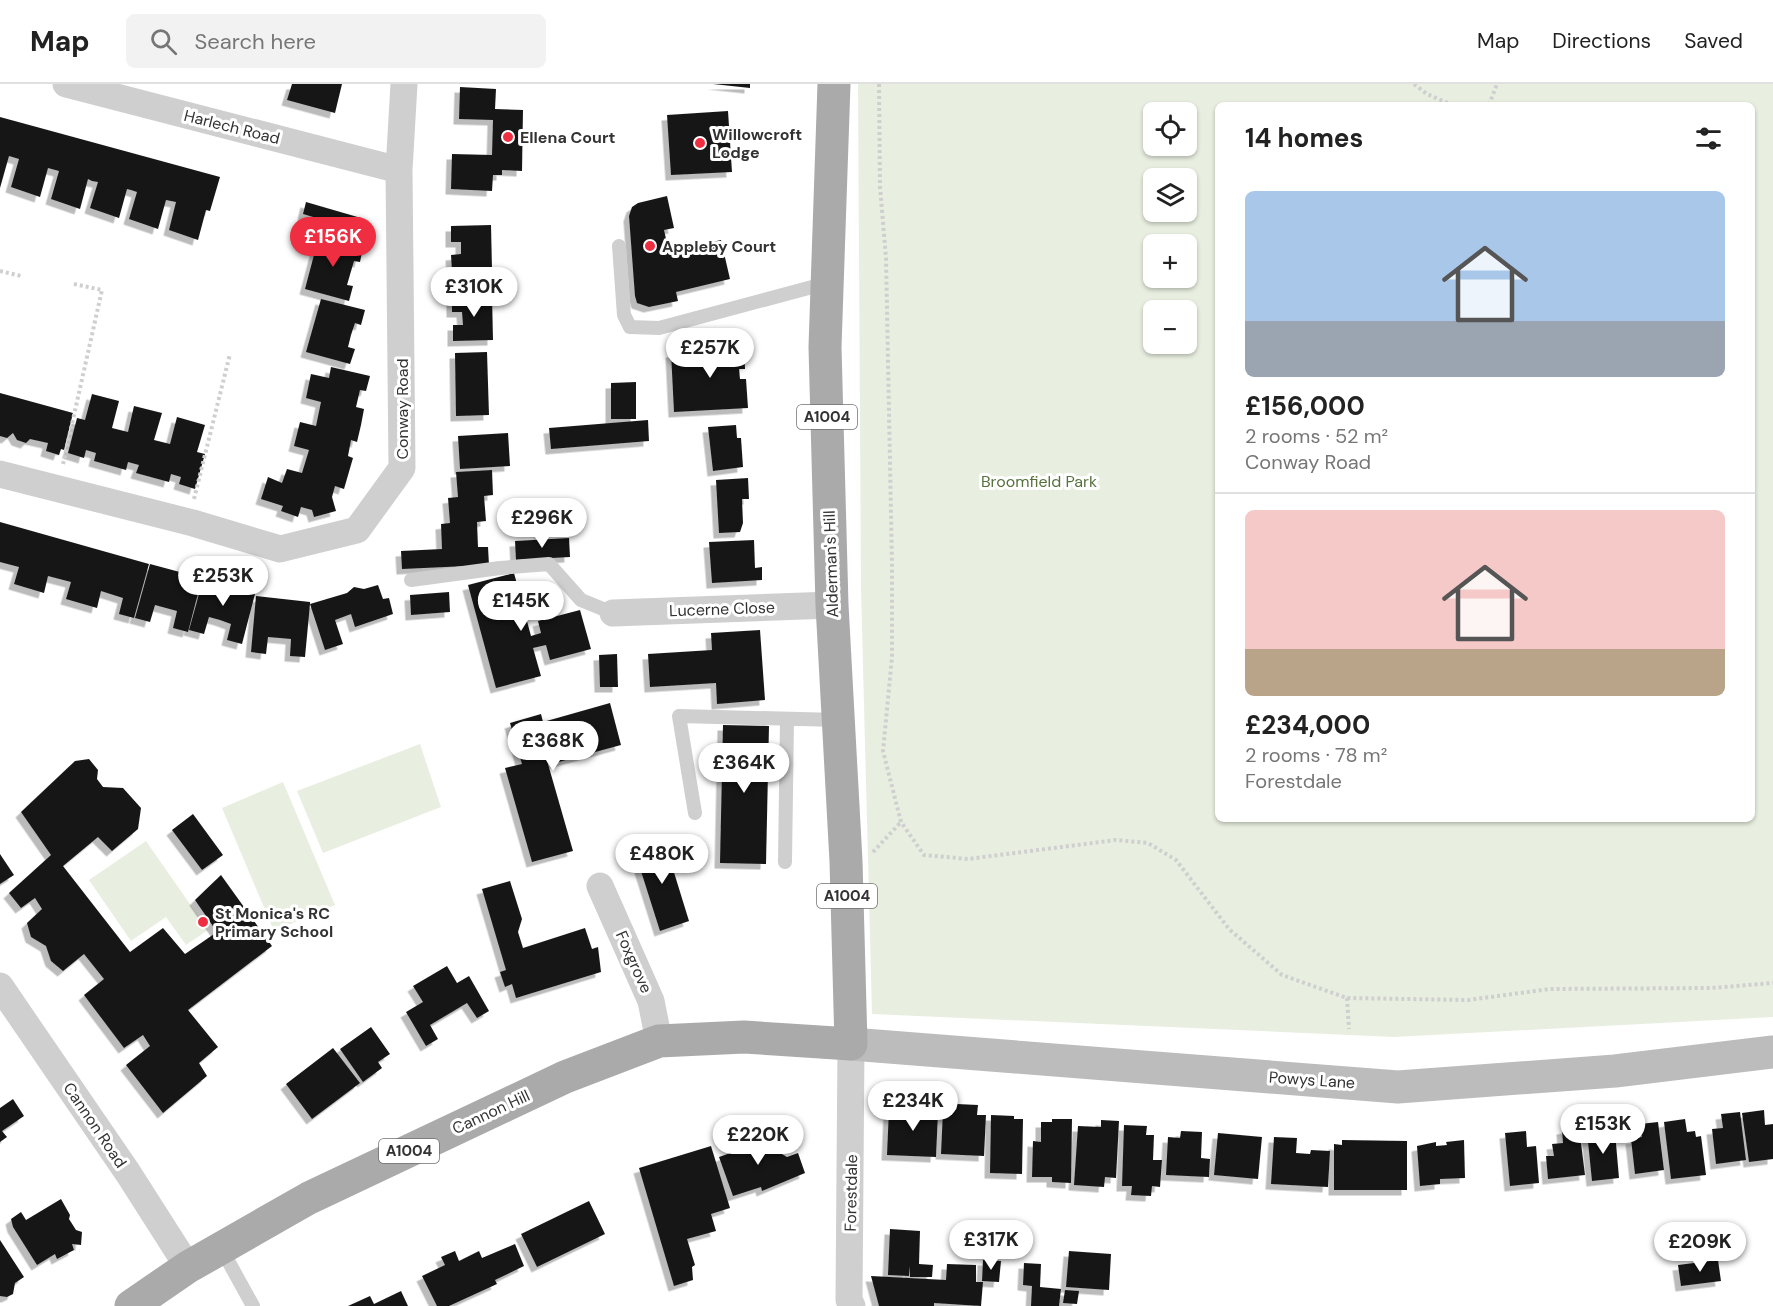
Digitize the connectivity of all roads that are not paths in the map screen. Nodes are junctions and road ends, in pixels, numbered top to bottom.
1 (66, 84) edge
2 (404, 84) edge
3 (834, 84) edge
4 (399, 170) junction
5 (618, 246) dead end
6 (827, 283) junction
7 (0, 474) edge
8 (411, 580) dead end
9 (832, 605) junction
10 (613, 613) joint
11 (787, 719) junction
12 (840, 720) junction
13 (695, 813) dead end
14 (785, 862) dead end
15 (600, 886) dead end
16 (0, 986) edge
17 (659, 1041) junction
18 (851, 1044) junction
19 (1773, 1052) edge
20 (220, 1248) junction
21 (188, 1267) junction
22 (131, 1306) edge
23 (253, 1306) edge
24 (852, 1306) edge

1 - 4 street, Harlech Road
2 - 4 street, Conway Road
3 - 6 main road, Alderman's Hill / A1004
4 - 7 street, Conway Road
5 - 6 lane
6 - 9 main road, Alderman's Hill / A1004
8 - 10 lane
9 - 10 street, Lucerne Close
9 - 12 main road, Alderman's Hill / A1004
11 - 12 lane
11 - 13 lane
11 - 14 lane
12 - 18 main road, Alderman's Hill / A1004
15 - 17 street, Foxgrove
16 - 21 street, Cannon Road
17 - 18 main road, Cannon Hill / A1004
17 - 20 main road, Cannon Hill / A1004
18 - 19 main road, Powys Lane
18 - 24 street, Forestdale
20 - 21 main road, Cannon Hill / A1004
20 - 23 lane
21 - 22 main road, Cannon Hill / A1004

